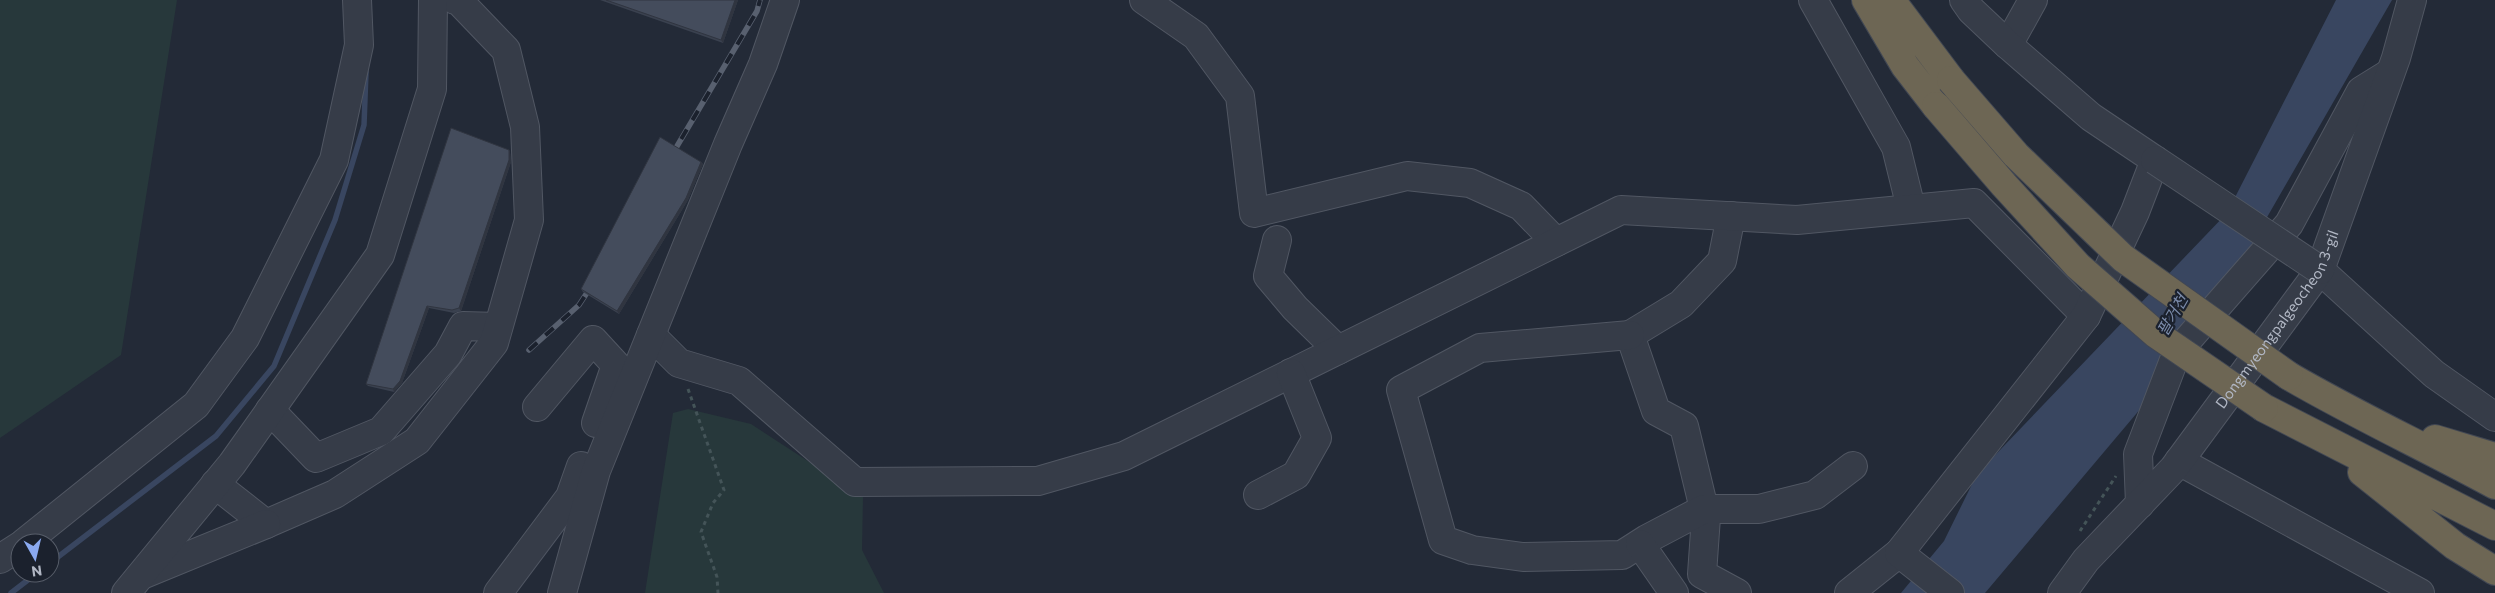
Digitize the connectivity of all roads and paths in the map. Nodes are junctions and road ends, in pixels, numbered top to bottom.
1 (357, 0) edge
2 (434, 0) edge
3 (455, 0) edge
4 (785, 0) edge
5 (1144, 0) edge
6 (1813, 0) edge
7 (1866, 0) edge
8 (1892, 0) edge
9 (1964, 0) edge
10 (2033, 0) edge
11 (2412, 0) edge
12 (2008, 45) junction
13 (2390, 73) junction
14 (2155, 160) junction
15 (1911, 208) junction
16 (1730, 216) junction
17 (1278, 240) dead end
18 (1556, 242) junction
19 (2320, 270) junction
20 (2086, 316) junction
21 (498, 327) junction
22 (651, 334) junction
23 (1630, 335) junction
24 (1338, 350) junction
25 (679, 363) junction
26 (1291, 374) junction
27 (537, 407) dead end
28 (270, 410) junction
29 (2354, 414) junction
30 (2495, 417) edge
31 (2320, 438) junction
32 (2495, 457) edge
33 (2179, 462) junction
34 (1853, 466) dead end
35 (215, 484) junction
36 (2495, 485) edge
37 (1258, 495) dead end
38 (2140, 504) junction
39 (1704, 509) junction
40 (266, 524) junction
41 (2495, 526) edge
42 (36, 533) edge
43 (1640, 544) junction
44 (1899, 553) junction
45 (2495, 571) edge
46 (134, 584) edge
47 (498, 593) edge
48 (562, 593) edge
49 (718, 593) edge
50 (1674, 593) edge
51 (1737, 593) edge
52 (1849, 593) edge
53 (1950, 593) edge
54 (2062, 593) edge
55 (2420, 593) edge

1 - 42 street
2 - 28 street
3 - 21 street
4 - 22 street
5 - 18 street
6 - 15 street
7 - 31 highway, bridge
8 - 29 highway, bridge
9 - 12 street
10 - 12 street
11 - 13 street, Dongmyeongpalgeocheon 3-gil
12 - 14 street
13 - 19 street, Dongmyeongpalgeocheon 3-gil
13 - 38 street
14 - 19 street, bridge
14 - 20 street
15 - 16 street
15 - 20 street
16 - 18 street
16 - 23 street
17 - 24 street
18 - 24 street
19 - 30 street
19 - 33 street, Dongmyeongpalgeocheon 3-gil
20 - 44 street
21 - 28 street
21 - 40 street
22 - 25 street
22 - 48 street
23 - 39 street
23 - 43 street
24 - 26 street
25 - 26 street
25 - 49 path
26 - 37 street
27 - 47 street
28 - 35 street
29 - 32 highway
29 - 36 highway
31 - 41 highway
31 - 45 highway
33 - 38 street, Dongmyeongpalgeocheon 3-gil
33 - 55 street
34 - 39 street
35 - 40 street
35 - 46 street
38 - 54 street, Dongmyeongpalgeocheon 3-gil
39 - 43 street
39 - 51 street
40 - 46 street
43 - 50 street
44 - 52 street
44 - 53 street

